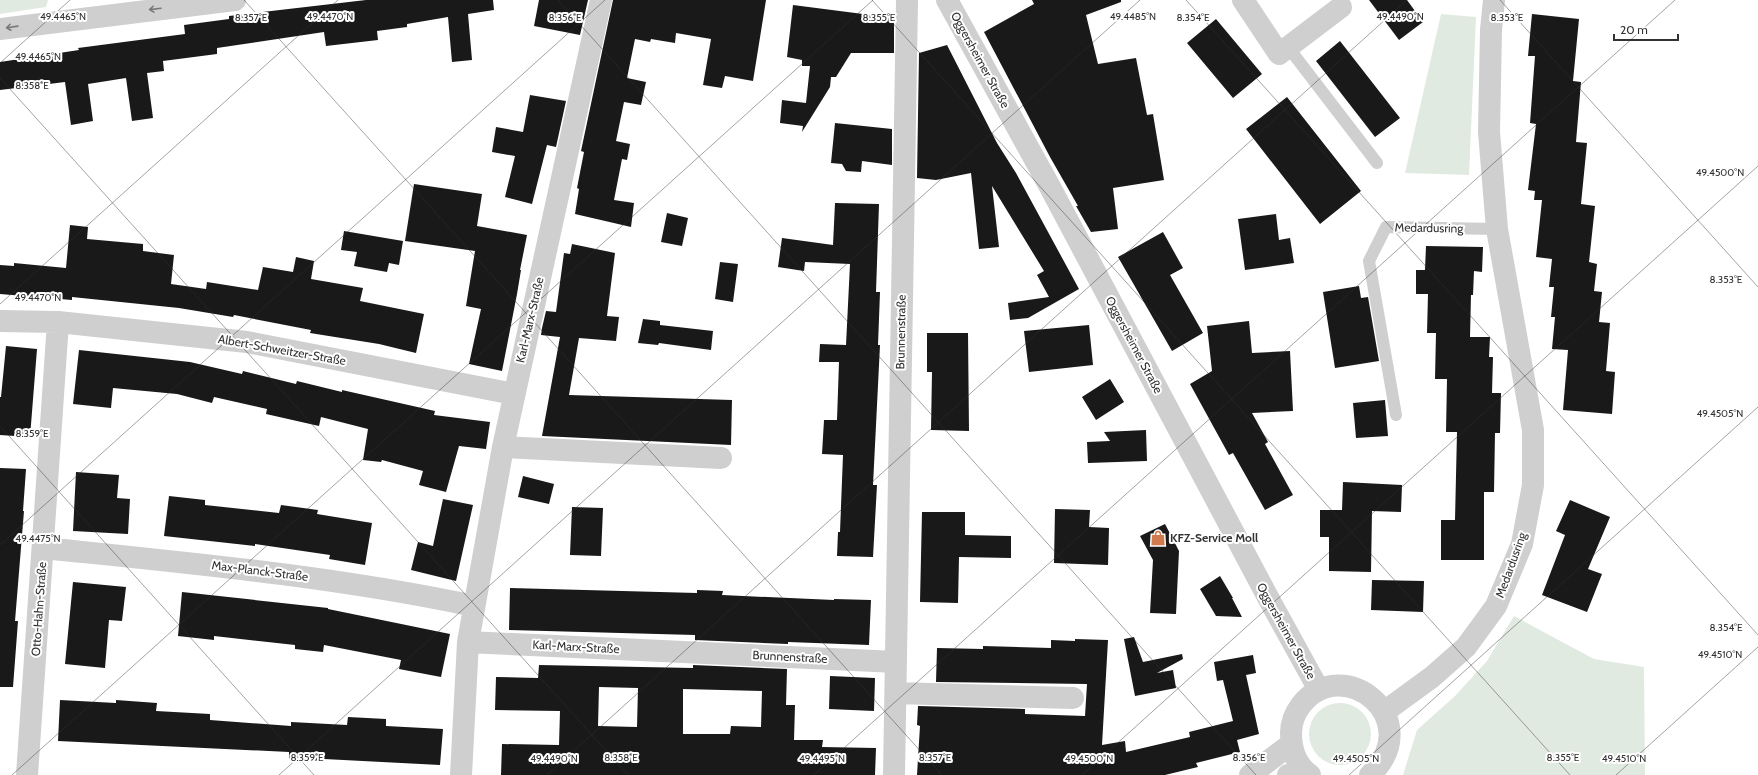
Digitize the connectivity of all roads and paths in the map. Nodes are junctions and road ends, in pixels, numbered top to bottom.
1 (235, 0) edge
2 (601, 0) edge
3 (947, 0) edge
4 (1243, 0) edge
5 (1494, 0) edge
6 (904, 1) edge
7 (1341, 7) dead end
8 (0, 29) edge
9 (1288, 47) junction
10 (1377, 163) dead end
11 (1497, 229) junction
12 (0, 320) edge
13 (58, 322) junction
14 (514, 394) junction
15 (1396, 415) dead end
16 (503, 447) junction
17 (721, 458) dead end
18 (44, 548) junction
19 (474, 606) junction
20 (468, 642) junction
21 (684, 652) joint
22 (896, 662) junction
23 (1319, 690) junction
24 (896, 693) junction
25 (1073, 698) dead end
26 (1384, 712) junction
27 (1291, 744) junction
28 (1301, 774) edge
29 (27, 775) edge
30 (461, 775) edge
31 (894, 775) edge
32 (1250, 775) edge
33 (1370, 775) edge

1 -> 8 street
2 - 14 street, Karl-Marx-Straße
3 - 23 street, Oggersheimer Straße
4 - 9 street
5 - 11 street, Medardusring
6 - 22 street, Brunnenstraße
7 - 9 street
9 - 10 lane
11 - 15 lane, Medardusring
11 - 26 street, Medardusring
12 - 13 street, Albert-Schweitzer-Straße
13 - 14 street, Albert-Schweitzer-Straße
13 - 18 street, Otto-Hahn-Straße
14 - 16 street, Karl-Marx-Straße
16 - 17 street
16 - 19 street, Karl-Marx-Straße
18 - 19 street, Max-Planck-Straße
18 - 29 street, Otto-Hahn-Straße
19 - 20 street, Karl-Marx-Straße
20 - 21 street, Karl-Marx-Straße
20 - 30 street, Karl-Marx-Straße
21 - 22 street, Brunnenstraße
22 - 24 street, Brunnenstraße
23 - 26 street
23 - 27 street
24 - 25 street
24 - 31 street, Brunnenstraße
26 - 33 street
27 - 28 street
27 - 32 street

